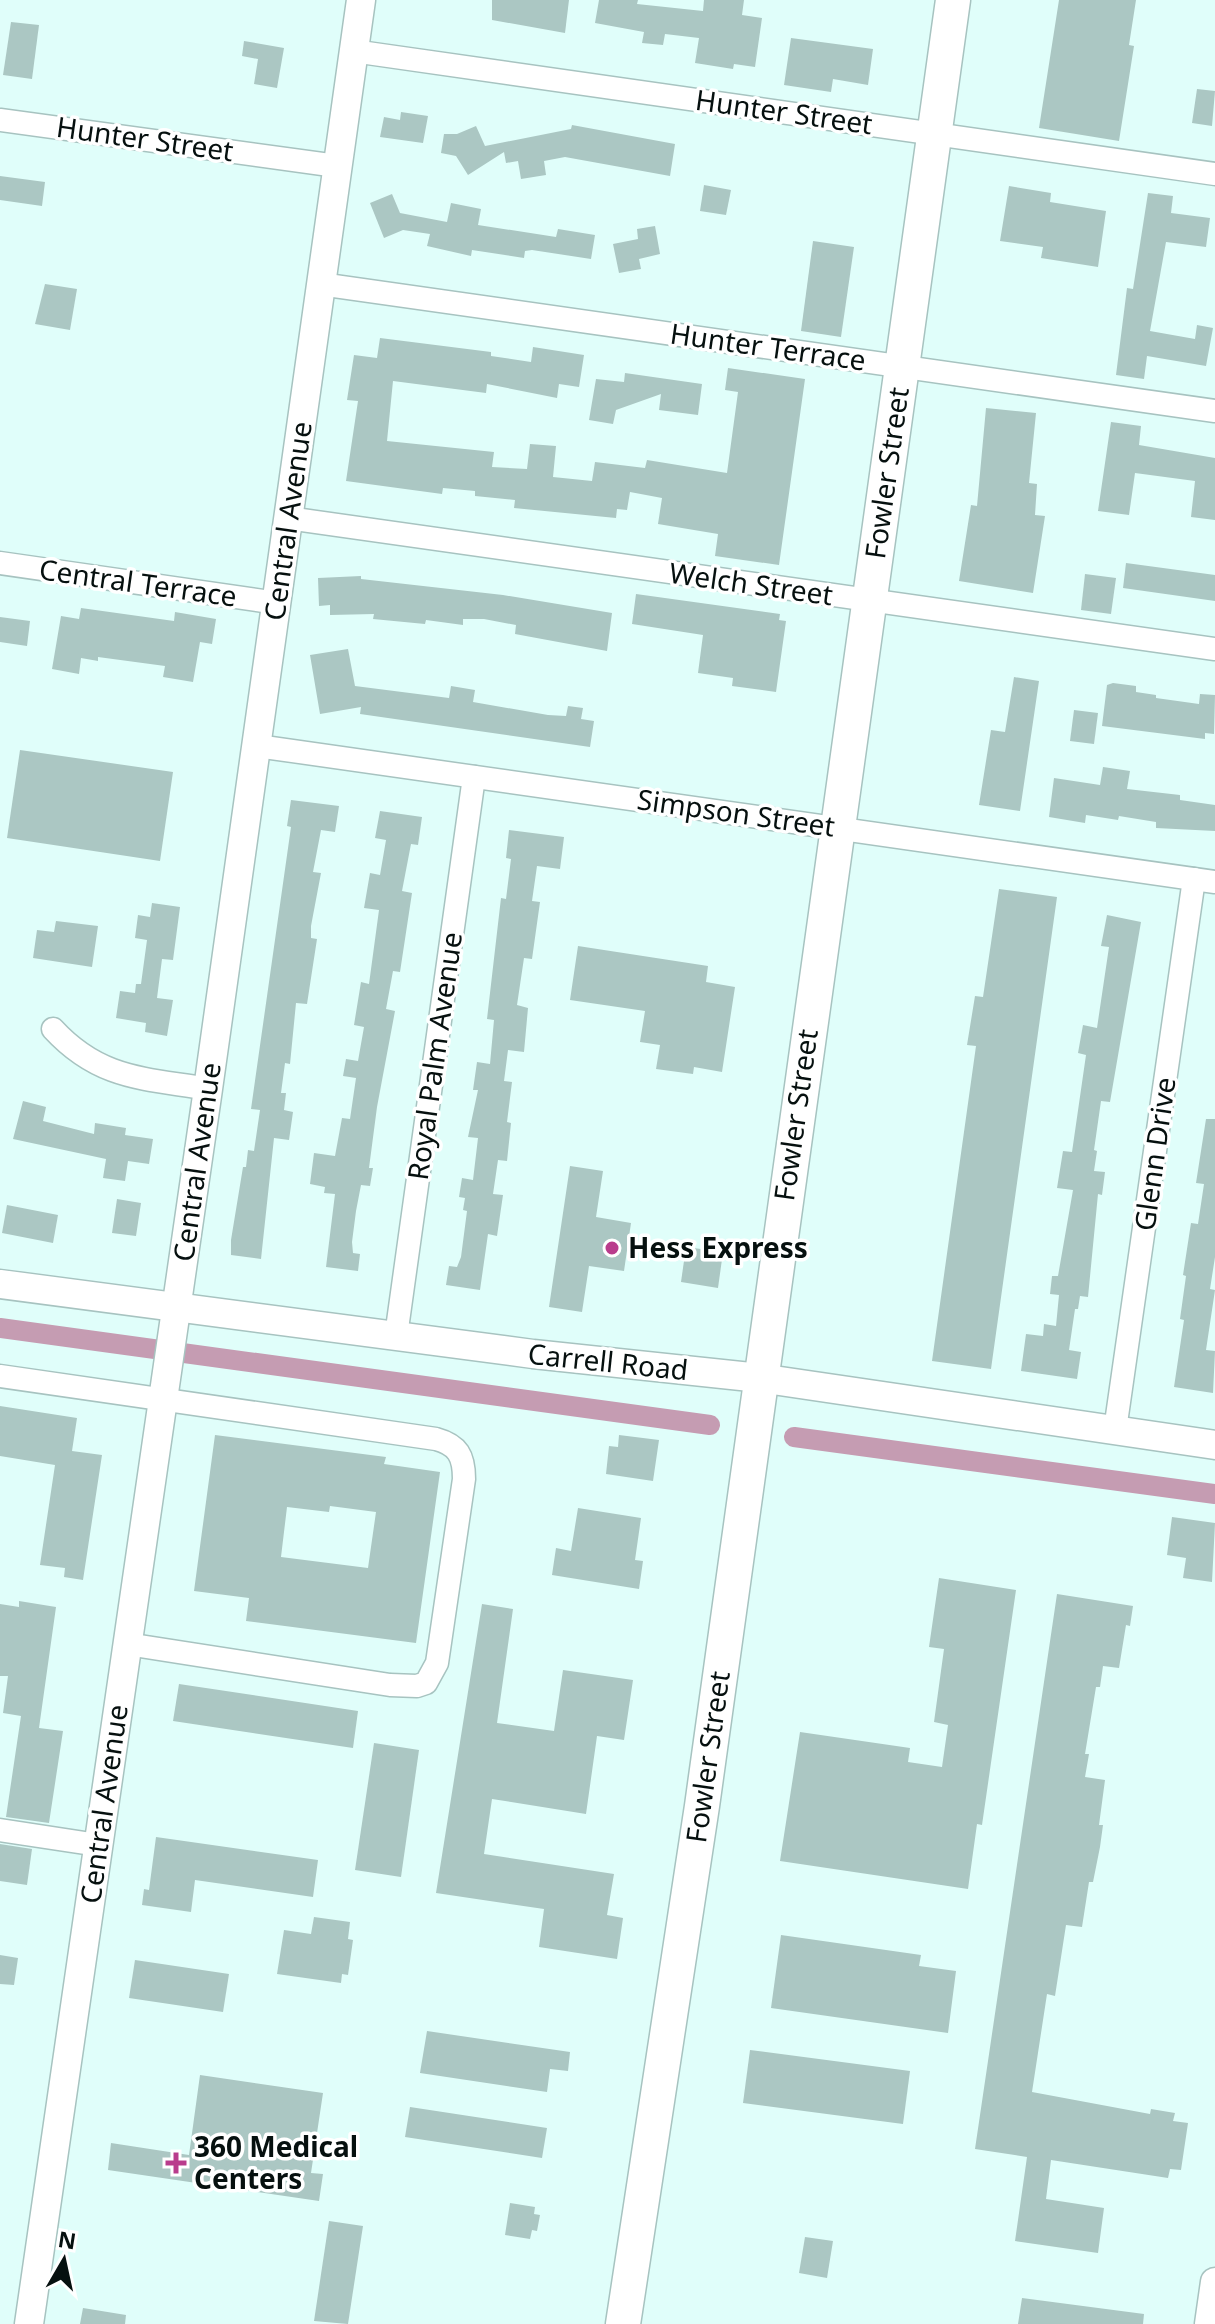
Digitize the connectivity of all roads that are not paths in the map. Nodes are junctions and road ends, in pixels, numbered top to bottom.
1 (361, 0) edge
2 (953, 0) edge
3 (353, 51) junction
4 (0, 120) edge
5 (934, 134) junction
6 (337, 166) junction
7 (1215, 174) edge
8 (320, 284) junction
9 (902, 366) junction
10 (1215, 411) edge
11 (288, 518) junction
12 (0, 563) edge
13 (868, 600) junction
14 (277, 603) junction
15 (1215, 649) edge
16 (257, 746) junction
17 (474, 777) junction
18 (836, 827) junction
19 (1204, 880) edge
20 (53, 1029) dead end
21 (208, 1089) junction
22 (0, 1284) edge
23 (174, 1317) junction
24 (396, 1336) junction
25 (0, 1376) edge
26 (760, 1378) junction
27 (164, 1389) junction
28 (1115, 1430) junction
29 (1215, 1445) edge
30 (127, 1644) junction
31 (0, 1830) edge
32 (98, 1845) junction
33 (1215, 2282) edge
34 (29, 2324) edge
35 (623, 2324) edge
36 (1209, 2324) edge

1 - 3 street, Central Avenue
2 - 5 main road, Fowler Street
3 - 5 street, Hunter Street
3 - 6 street, Central Avenue
4 - 6 street, Hunter Street
5 - 7 street, Hunter Street
5 - 9 main road, Fowler Street
6 - 8 street, Central Avenue
8 - 9 street, Hunter Terrace
8 - 11 street, Central Avenue
9 - 10 street, Hunter Terrace
9 - 13 main road, Fowler Street
11 - 13 street, Welch Street
11 - 14 street, Central Avenue
12 - 14 street, Central Terrace
13 - 15 street, Welch Street
13 - 18 main road, Fowler Street
14 - 16 street, Central Avenue
16 - 17 street, Simpson Street
16 - 21 street, Central Avenue
17 - 18 street, Simpson Street
17 - 24 street, Royal Palm Avenue
18 - 19 street, Simpson Street
18 - 26 main road, Fowler Street
19 - 28 street, Glenn Drive
20 - 21 street
21 - 23 street, Central Avenue
22 - 23 street, Carrell Road
23 - 24 street, Carrell Road
23 - 27 street, Central Avenue
24 - 26 street, Carrell Road
25 - 27 street
26 - 28 street, Carrell Road
26 - 35 main road, Fowler Street
27 - 30 street, Central Avenue
27 - 30 street
28 - 29 street, Carrell Road
30 - 32 street, Central Avenue
31 - 32 street
32 - 34 street, Central Avenue
33 - 36 street

